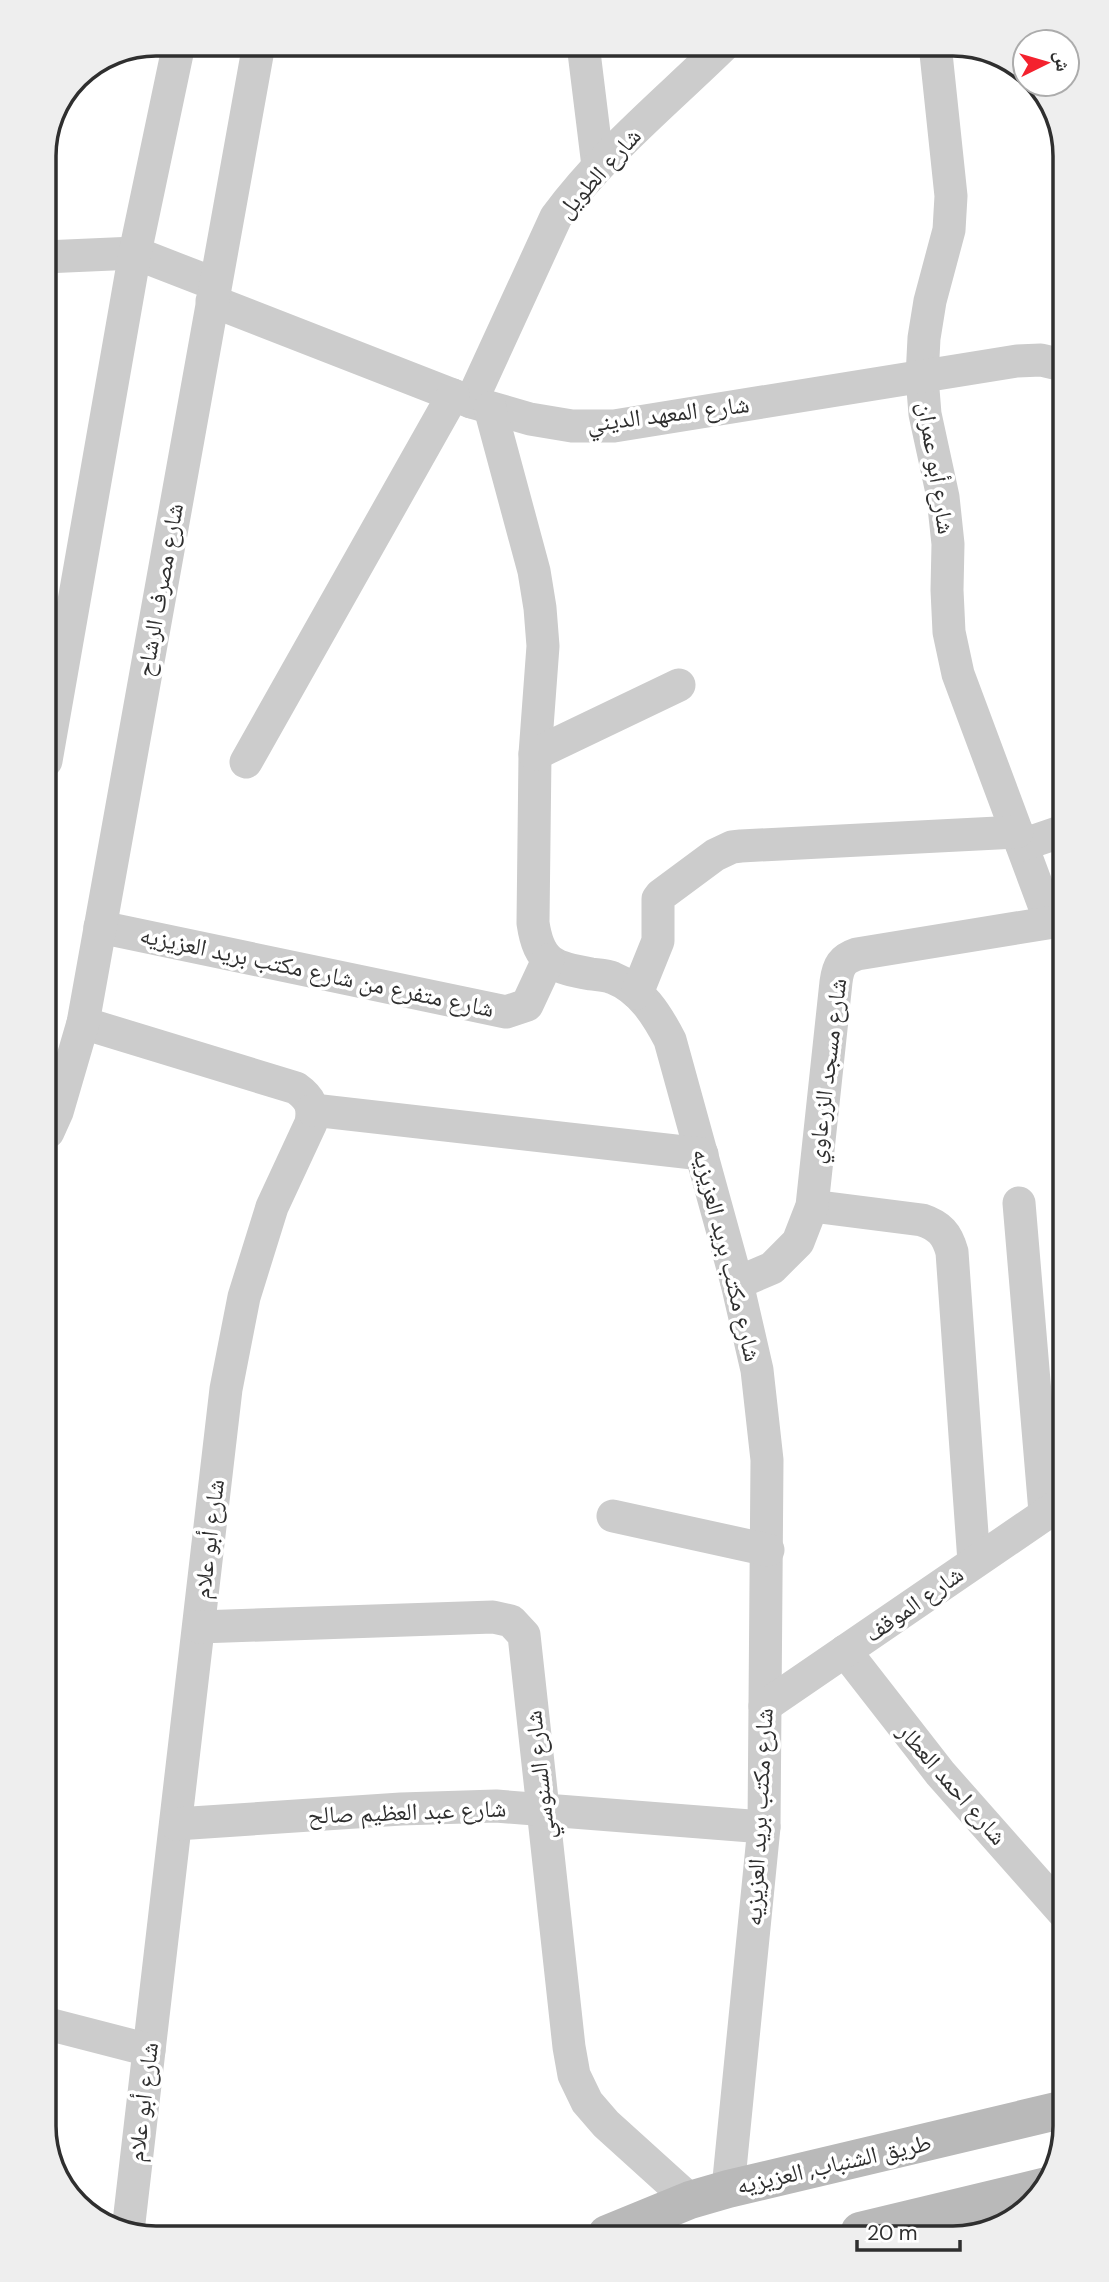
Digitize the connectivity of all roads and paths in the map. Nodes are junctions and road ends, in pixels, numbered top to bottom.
1 (176, 56) edge
2 (257, 56) edge
3 (584, 56) edge
4 (713, 56) edge
5 (936, 56) edge
6 (598, 166) junction
7 (135, 253) junction
8 (56, 256) edge
9 (213, 292) junction
10 (1053, 363) edge
11 (922, 377) junction
12 (471, 402) junction
13 (679, 685) dead end
14 (56, 704) edge
15 (535, 754) junction
16 (246, 762) dead end
17 (1053, 833) edge
18 (1019, 838) junction
19 (1053, 916) edge
20 (1053, 921) edge
21 (100, 927) junction
22 (548, 960) junction
23 (637, 993) junction
24 (82, 1023) junction
25 (313, 1110) junction
26 (56, 1114) edge
27 (702, 1154) junction
28 (1020, 1203) dead end
29 (812, 1206) junction
30 (737, 1283) junction
31 (1053, 1498) edge
32 (1053, 1508) edge
33 (613, 1516) dead end
34 (768, 1550) junction
35 (974, 1562) junction
36 (199, 1627) junction
37 (845, 1651) junction
38 (765, 1706) junction
39 (544, 1809) junction
40 (176, 1824) junction
41 (764, 1827) junction
42 (1053, 1901) edge
43 (56, 2026) edge
44 (149, 2050) junction
45 (1053, 2112) edge
46 (728, 2189) junction
47 (1029, 2190) edge
48 (690, 2200) junction
49 (129, 2222) edge
50 (627, 2226) edge
51 (881, 2226) edge

1 - 7 street
2 - 9 street, شارع مصرف الرشاح
3 - 6 street
4 - 6 street, شارع الطويل
5 - 11 street, شارع أبو عمران
6 - 12 street, شارع الطويل
7 - 8 street
7 - 9 street, شارع المعهد الديني
7 - 14 street
9 - 12 street, شارع المعهد الديني
9 - 21 street, شارع مصرف الرشاح
10 - 11 street, شارع المعهد الديني
11 - 12 street, شارع المعهد الديني
11 - 18 street, شارع أبو عمران
12 - 15 street
12 - 16 street, شارع الطويل
13 - 15 street
15 - 22 street
17 - 18 street
18 - 19 street, شارع أبو عمران
18 - 23 street
20 - 29 street, شارع مسجد الزرعاوي
21 - 22 street, شارع متفرع من شارع مكتب بريد العزيزيه
21 - 24 street, شارع مصرف الرشاح
22 - 23 street, شارع مكتب بريد العزيزيه
23 - 27 street, شارع مكتب بريد العزيزيه
24 - 25 street
24 - 26 street, شارع مصرف الرشاح
25 - 27 street
25 - 36 street, شارع أبو علام
27 - 30 street, شارع مكتب بريد العزيزيه
28 - 31 street
29 - 30 street, شارع مسجد الزرعاوي
29 - 35 street
30 - 34 street, شارع مكتب بريد العزيزيه
32 - 35 street, شارع الموقف
33 - 34 street
34 - 38 street, شارع مكتب بريد العزيزيه
35 - 37 street, شارع الموقف
36 - 39 street, شارع السنوسي
36 - 40 street, شارع أبو علام
37 - 38 street, شارع الموقف
37 - 42 street, شارع احمد العطار
38 - 41 street, شارع مكتب بريد العزيزيه
39 - 40 street, شارع عبد العظيم صالح
39 - 41 street, شارع عبد العظيم صالح
39 - 48 street, شارع السنوسي
40 - 44 street, شارع أبو علام
41 - 46 street, شارع مكتب بريد العزيزيه
43 - 44 street
44 - 49 street, شارع أبو علام
45 - 46 street, طريق الشنباب, العزيزيه
46 - 48 street, طريق الشنباب, العزيزيه
47 - 51 street
48 - 50 street, طريق الشنباب, العزيزيه

